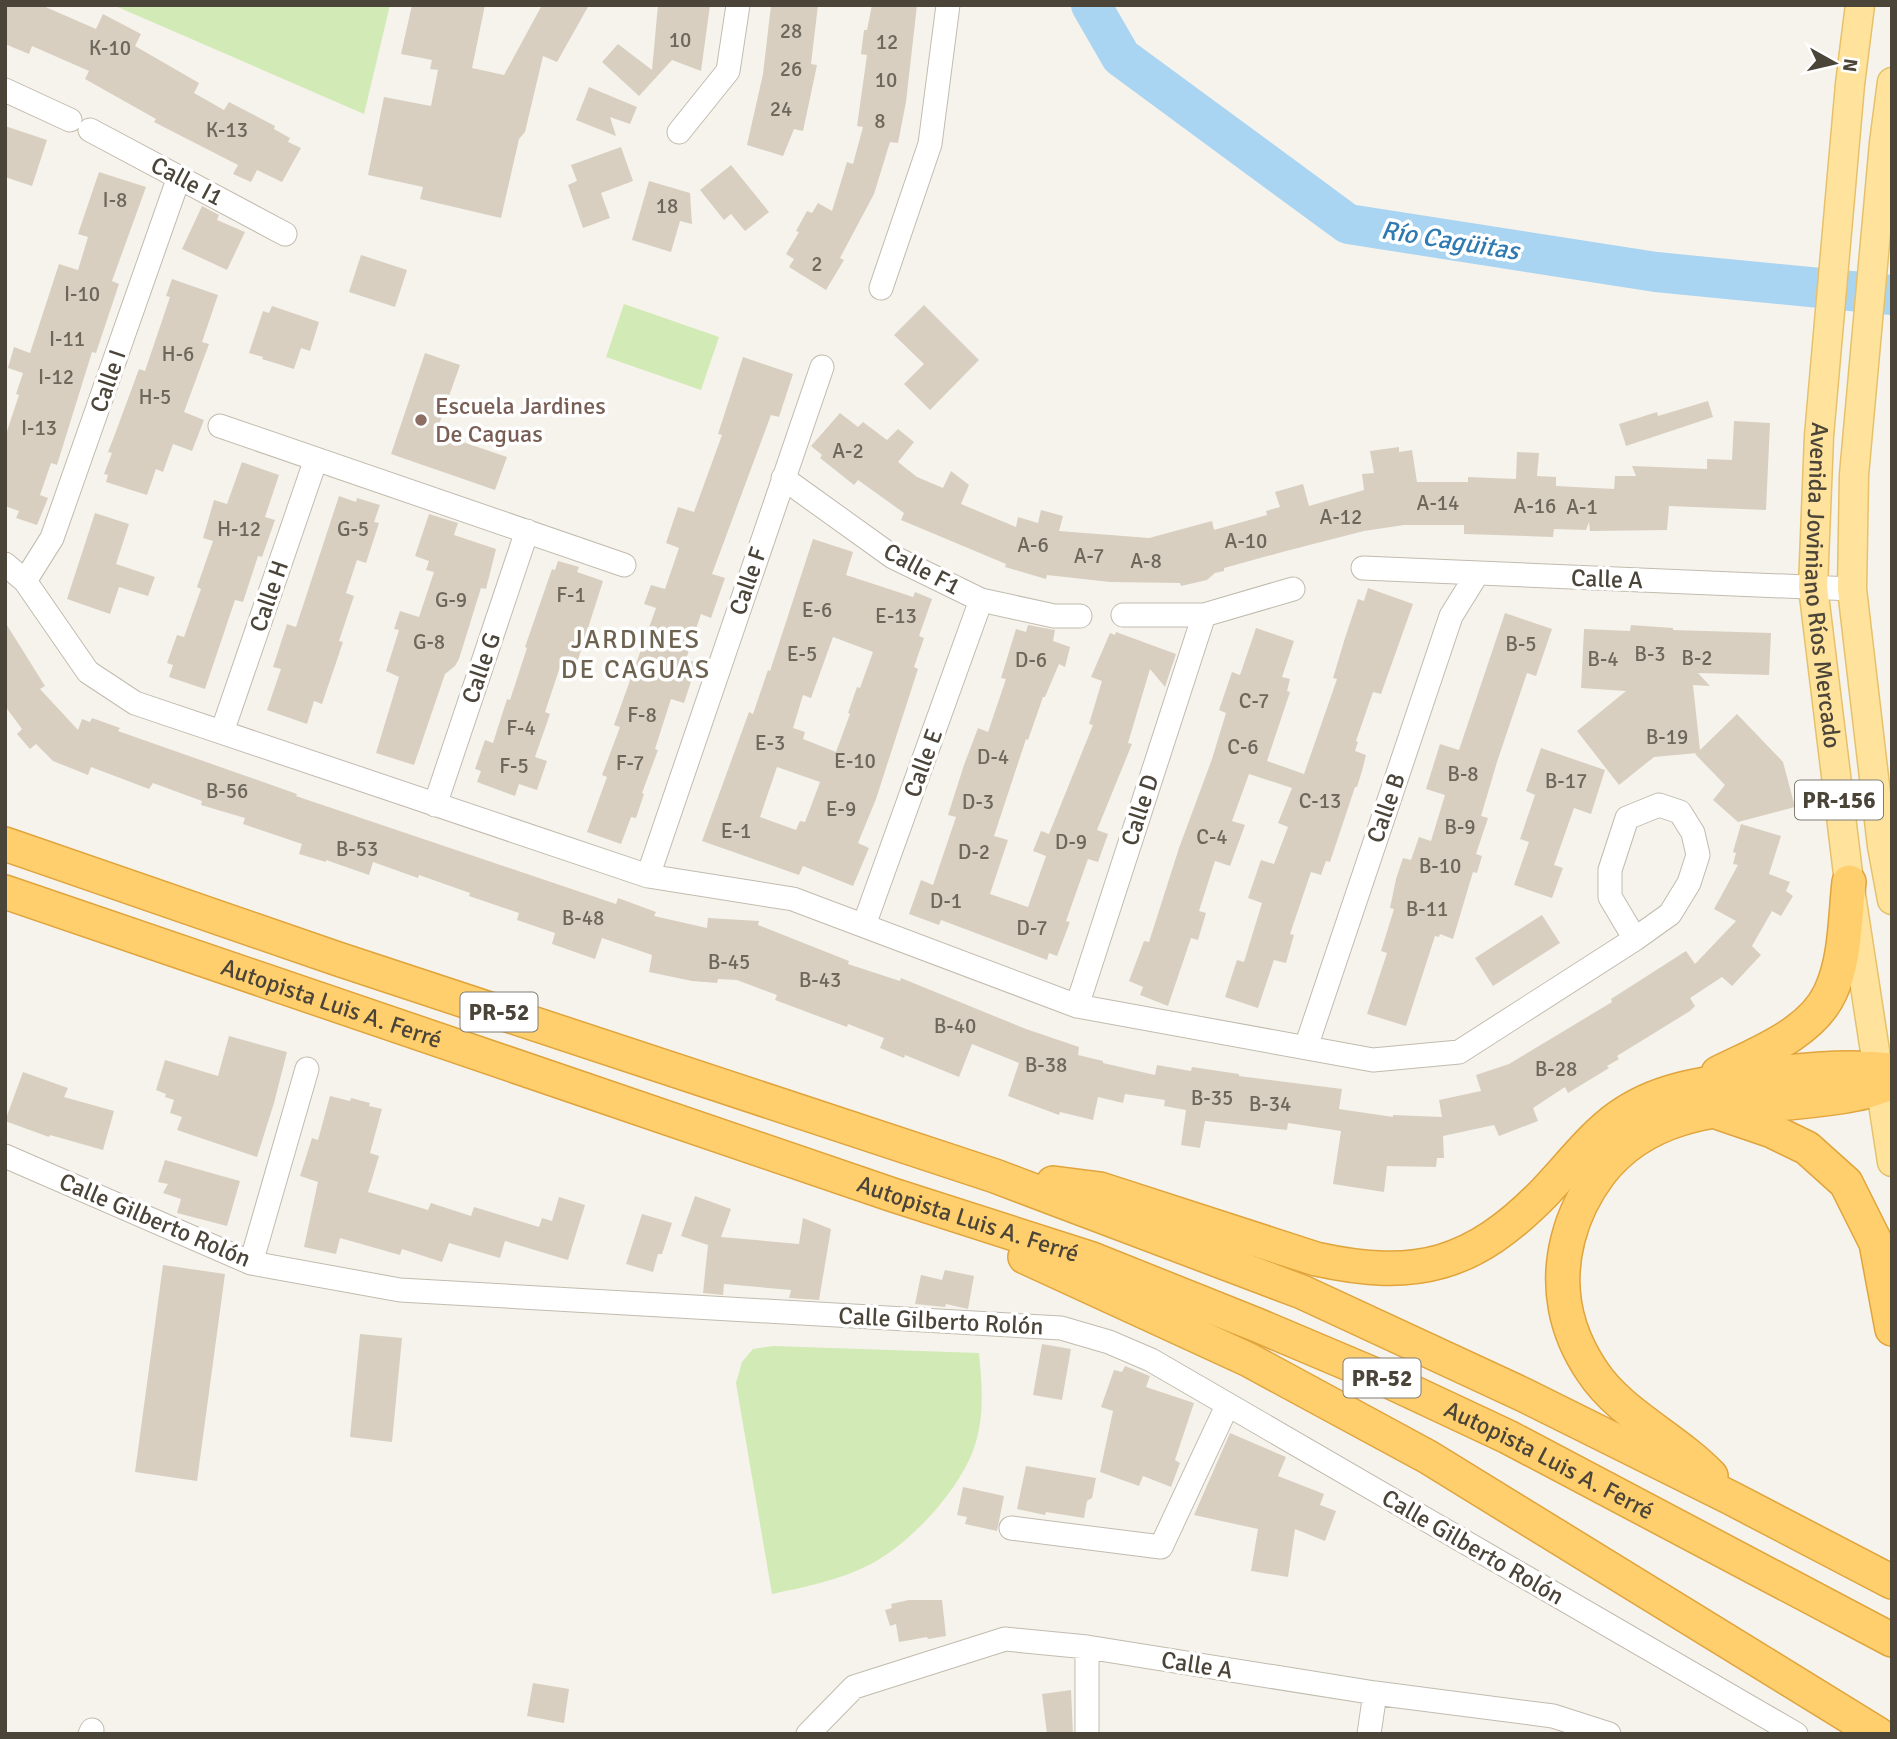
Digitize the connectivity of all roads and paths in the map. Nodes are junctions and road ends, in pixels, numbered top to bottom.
1 (737, 5) edge
2 (948, 5) edge
3 (1860, 5) edge
4 (1892, 82) edge
5 (5, 90) edge
6 (679, 132) dead end
7 (179, 177) junction
8 (285, 234) dead end
9 (881, 288) dead end
10 (822, 367) dead end
11 (220, 426) dead end
12 (316, 459) junction
13 (783, 478) junction
14 (527, 531) junction
15 (5, 564) edge
16 (624, 565) dead end
17 (1363, 568) dead end
18 (1477, 574) junction
19 (25, 580) junction
20 (1813, 587) junction
21 (1293, 589) dead end
22 (1852, 589) junction
23 (981, 600) junction
24 (1123, 615) dead end
25 (1204, 615) junction
26 (1080, 616) dead end
27 (222, 732) junction
28 (435, 805) junction
29 (5, 844) edge
30 (648, 876) junction
31 (1849, 882) junction
32 (5, 892) edge
33 (1892, 900) edge
34 (864, 925) junction
35 (1635, 939) junction
36 (1077, 1006) junction
37 (1306, 1047) junction
38 (307, 1069) dead end
39 (1886, 1077) edge
40 (1704, 1098) junction
41 (5, 1156) edge
42 (1892, 1163) edge
43 (995, 1175) junction
44 (893, 1195) junction
45 (251, 1263) junction
46 (1892, 1329) edge
47 (1227, 1406) junction
48 (1731, 1499) junction
49 (1011, 1528) dead end
50 (1879, 1575) edge
51 (1892, 1640) edge
52 (1087, 1647) junction
53 (1375, 1693) junction
54 (808, 1734) edge
55 (1087, 1734) edge
56 (1369, 1734) edge
57 (1609, 1734) edge
58 (1796, 1734) edge
59 (1878, 1734) edge

1 - 6 street
2 - 9 street
3 - 20 main road, Avenida Joviniano Ríos Mercado / PR-156
4 - 22 main road, Avenida Joviniano Ríos Mercado / PR-156
5 - 7 street, Calle I1
7 - 8 street, Calle I1
7 - 19 street, Calle I
10 - 13 street, Calle F
11 - 12 street
12 - 14 street
12 - 27 street, Calle H
13 - 23 street, Calle F1
13 - 30 street, Calle F
14 - 16 street
14 - 28 street, Calle G
15 - 19 street
17 - 18 street, Calle A
18 - 20 street, Calle A
18 - 37 street, Calle B
19 - 27 street
20 - 22 street, Calle A
20 - 31 main road, Avenida Joviniano Ríos Mercado / PR-156
21 - 25 street
22 - 33 main road, Avenida Joviniano Ríos Mercado / PR-156
23 - 26 street, Calle F1
23 - 34 street, Calle E
24 - 25 street
25 - 36 street, Calle D
27 - 28 street
28 - 30 street
29 - 43 highway, Autopista Luis A. Ferré / PR-52
30 - 34 street
31 - 39 main road, Avenida Joviniano Ríos Mercado / PR-156
31 - 40 highway
32 - 44 highway, Autopista Luis A. Ferré / PR-52
34 - 36 street
35 - 35 street
35 - 37 street
36 - 37 street
38 - 45 street
39 - 40 highway
39 - 42 main road, Avenida Joviniano Ríos Mercado / PR-156
40 - 43 highway
40 - 46 highway
40 - 48 highway
41 - 45 street, Calle Gilberto Rolón
43 - 48 highway, Autopista Luis A. Ferré / PR-52
44 - 51 highway, Autopista Luis A. Ferré / PR-52
44 - 59 highway
45 - 47 street, Calle Gilberto Rolón
47 - 49 street
47 - 58 street, Calle Gilberto Rolón
48 - 50 highway, Autopista Luis A. Ferré / PR-52
52 - 53 street, Calle A
52 - 54 street, Calle A
52 - 55 street
53 - 56 street
53 - 57 street, Calle A

